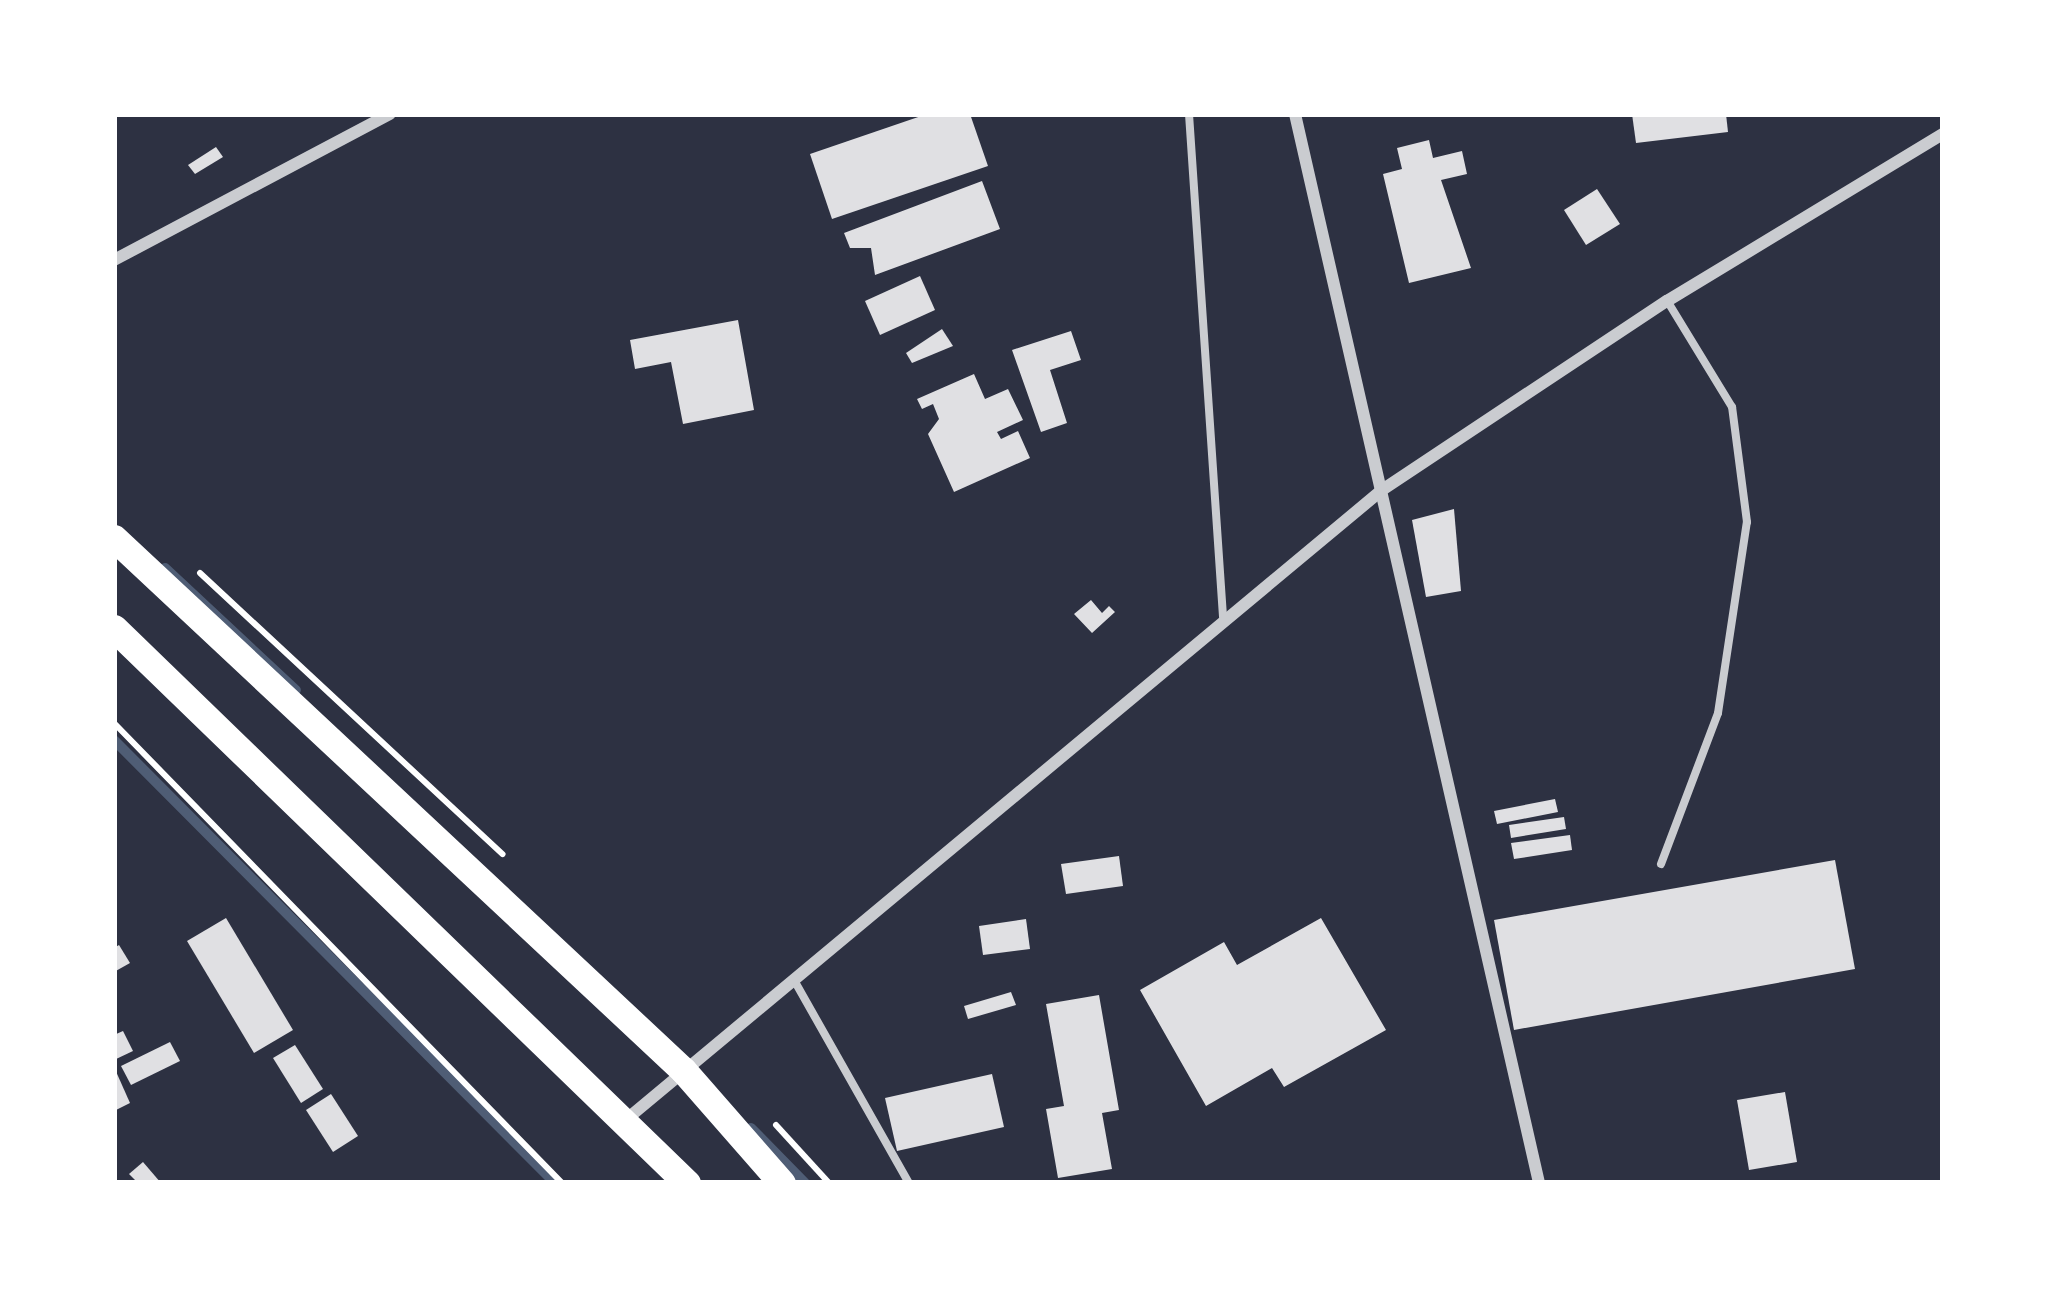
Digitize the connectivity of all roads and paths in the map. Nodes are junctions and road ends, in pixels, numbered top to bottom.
1 (390, 114) edge
2 (1189, 114) edge
3 (1295, 114) edge
4 (1943, 134) edge
5 (114, 260) edge
6 (1667, 301) junction
7 (1382, 490) junction
8 (114, 538) edge
9 (1222, 617) junction
10 (114, 628) edge
11 (114, 723) edge
12 (1661, 864) dead end
13 (794, 980) junction
14 (683, 1070) junction
15 (628, 1118) junction
16 (562, 1183) edge
17 (687, 1183) edge
18 (782, 1183) edge
19 (909, 1183) edge
20 (1539, 1183) edge

1 - 5 street
2 - 9 lane
3 - 7 street
4 - 6 street
6 - 7 street
6 - 12 lane
7 - 9 street
7 - 20 street
8 - 14 highway
9 - 13 street
10 - 15 highway
11 - 16 path
13 - 14 street
13 - 19 lane
14 - 15 street
14 - 18 highway
15 - 17 highway

